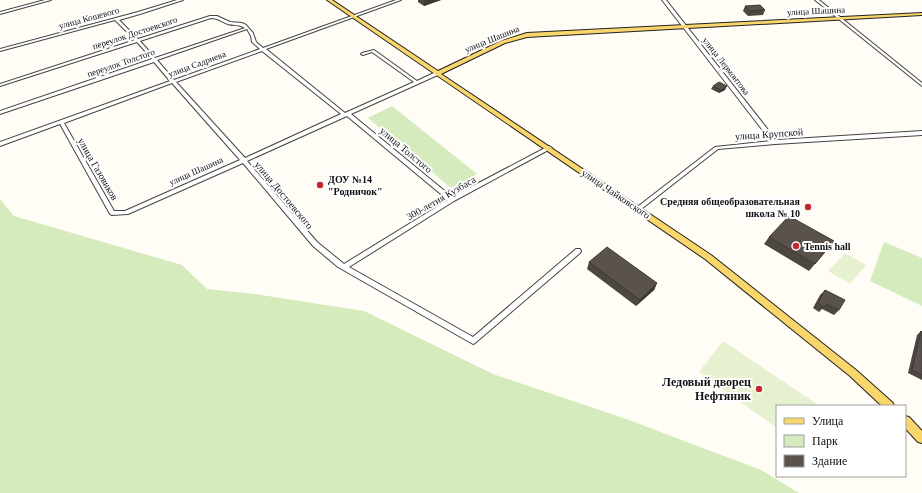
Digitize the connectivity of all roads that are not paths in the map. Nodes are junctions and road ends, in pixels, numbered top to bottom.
1 (49, 0) edge
2 (181, 0) edge
3 (329, 0) edge
4 (399, 0) edge
5 (664, 0) edge
6 (818, 0) edge
7 (0, 13) edge
8 (922, 14) edge
9 (354, 17) junction
10 (840, 18) junction
11 (116, 19) junction
12 (684, 26) junction
13 (247, 28) junction
14 (138, 41) junction
15 (263, 49) junction
16 (0, 50) edge
17 (363, 54) dead end
18 (155, 60) junction
19 (438, 73) junction
20 (172, 82) junction
21 (416, 82) junction
22 (0, 85) edge
23 (922, 85) edge
24 (0, 113) edge
25 (346, 115) junction
26 (61, 122) junction
27 (922, 133) edge
28 (775, 142) junction
29 (0, 144) edge
30 (549, 148) junction
31 (243, 160) junction
32 (452, 200) junction
33 (638, 208) junction
34 (126, 213) joint
35 (578, 251) dead end
36 (344, 267) junction
37 (888, 405) edge
38 (906, 422) edge
39 (920, 435) edge

1 - 7 street
2 - 11 street, улица Кошевого
3 - 9 main road, улица Чайковского
4 - 9 street, улица Садриева
5 - 12 street, улица Лермонтова
6 - 10 street
8 - 10 main road, улица Шашина
9 - 15 street, улица Садриева
9 - 19 main road, улица Чайковского
10 - 12 main road, улица Шашина
10 - 23 street
11 - 14 street, улица Достоевского
11 - 16 street, улица Кошевого
12 - 19 main road, улица Шашина
12 - 28 street, улица Лермонтова
13 - 14 street, переулок Достоевского
13 - 15 street
13 - 18 street, переулок Толстого
14 - 18 street, улица Достоевского
14 - 22 street, переулок Достоевского
15 - 20 street, улица Садриева
15 - 25 street, улица Толстого
17 - 21 street
18 - 20 street, улица Достоевского
18 - 24 street, переулок Толстого
19 - 21 street, улица Шашина
19 - 30 main road, улица Чайковского
20 - 26 street, улица Садриева
20 - 31 street, улица Достоевского
21 - 25 street, улица Шашина
25 - 31 street, улица Шашина
25 - 32 street, улица Толстого
26 - 29 street, улица Садриева
26 - 34 street, улица Газовиков
27 - 28 street, улица Крупской
28 - 33 street, улица Крупской
30 - 32 street, 300-летия Кузбаса
30 - 33 main road, улица Чайковского
31 - 34 street, улица Шашина
31 - 36 street, улица Достоевского
32 - 36 street, 300-летия Кузбаса
33 - 37 main road, улица Чайковского
35 - 36 street, улица Достоевского
38 - 39 main road

